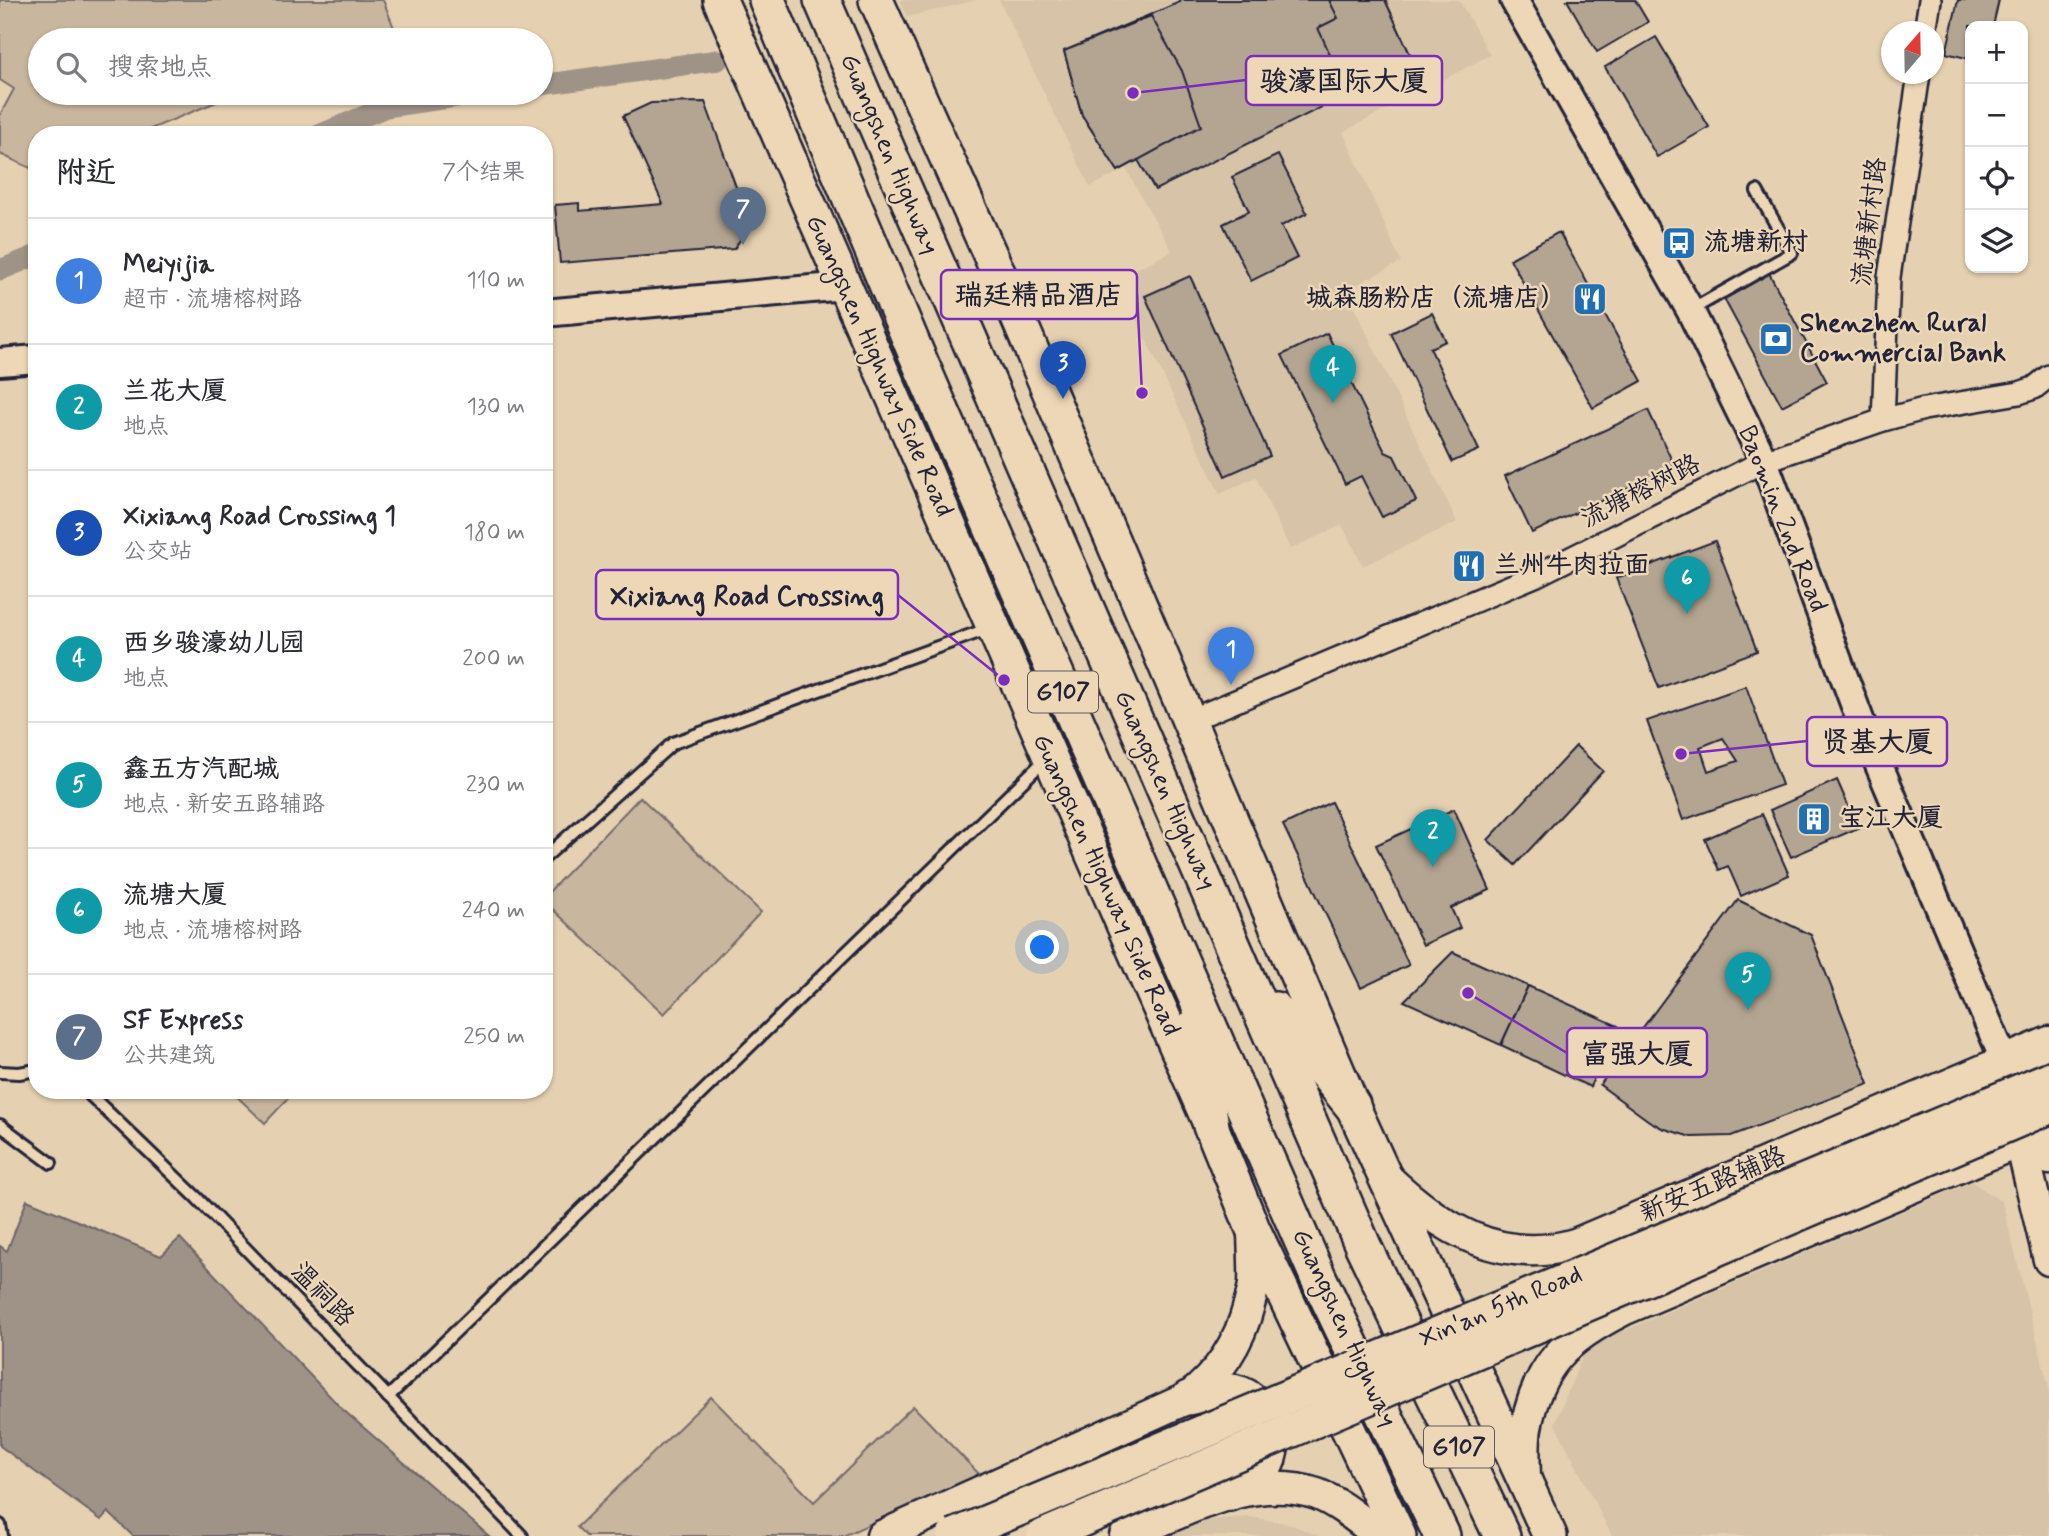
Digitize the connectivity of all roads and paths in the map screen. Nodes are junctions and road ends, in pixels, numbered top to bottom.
1 (720, 0) edge
2 (766, 0) edge
3 (822, 0) edge
4 (876, 0) edge
5 (1514, 0) edge
6 (1930, 0) edge
7 (1927, 21) edge
8 (1918, 84) edge
9 (1757, 191) dead end
10 (845, 286) junction
11 (1690, 310) junction
12 (553, 312) edge
13 (28, 360) edge
14 (0, 362) edge
15 (2049, 376) edge
16 (1883, 420) junction
17 (1764, 461) junction
18 (993, 627) junction
19 (1188, 721) junction
20 (1049, 756) junction
21 (553, 850) edge
22 (1247, 976) junction
23 (1187, 978) junction
24 (2049, 1042) edge
25 (2004, 1060) junction
26 (0, 1072) edge
27 (28, 1072) edge
28 (2049, 1079) edge
29 (94, 1099) edge
30 (1352, 1105) junction
31 (0, 1125) edge
32 (1211, 1126) junction
33 (2042, 1133) edge
34 (51, 1163) dead end
35 (1384, 1174) junction
36 (1253, 1229) junction
37 (2049, 1260) edge
38 (388, 1397) junction
39 (1188, 1398) junction
40 (1525, 1483) junction
41 (1229, 1494) junction
42 (0, 1525) edge
43 (2, 1536) edge
44 (522, 1536) edge
45 (882, 1536) edge
46 (954, 1536) edge
47 (1044, 1536) edge
48 (1125, 1536) edge
49 (1380, 1536) edge
50 (1399, 1536) edge
51 (1442, 1536) edge
52 (1502, 1536) edge
53 (1550, 1536) edge

1 - 10 main road, Guangshen Highway Side Road
2 - 23 highway, Guangshen Highway / G107
3 - 22 highway, Guangshen Highway / G107
4 - 19 main road
5 - 11 street, Baomin 2nd Road
6 - 7 street
8 - 16 street, 流塘新村路
9 - 11 lane
10 - 12 street
10 - 18 main road, Guangshen Highway Side Road
11 - 17 street, Baomin 2nd Road
13 - 14 street
15 - 16 street, 流塘榕树路
16 - 17 street, 流塘榕树路
17 - 19 street, 流塘榕树路
17 - 25 street, Baomin 2nd Road
18 - 20 main road, Guangshen Highway Side Road
18 - 21 lane
19 - 30 main road
20 - 32 main road, Guangshen Highway Side Road
20 - 38 lane
22 - 30 highway
22 - 52 highway, Guangshen Highway / G107
23 - 32 highway
23 - 51 highway, Guangshen Highway / G107
24 - 25 main road, 新安五路辅路
25 - 33 main road
25 - 35 main road, 新安五路辅路
26 - 27 lane
28 - 46 main road, Xin'an 5th Road, bridge
29 - 38 lane, 温祠路
30 - 35 main road
31 - 34 lane
32 - 36 main road, Guangshen Highway Side Road
33 - 37 main road
33 - 40 main road
33 - 47 main road, Xin'an 5th Road, bridge
35 - 40 main road
36 - 39 main road
36 - 50 main road, Guangshen Highway Side Road
38 - 44 lane, 温祠路
39 - 41 main road
39 - 45 main road
40 - 53 main road
41 - 48 main road
41 - 49 main road
42 - 43 lane

